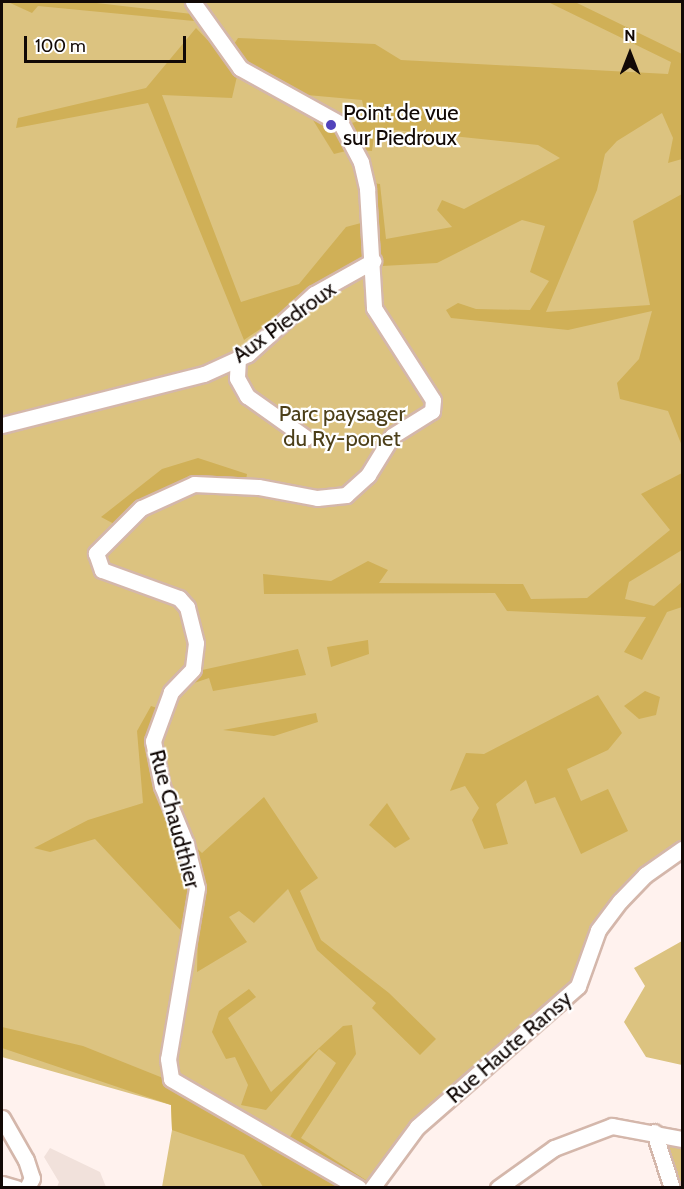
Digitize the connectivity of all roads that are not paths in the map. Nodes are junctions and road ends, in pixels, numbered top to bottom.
1 (193, 2) edge
2 (372, 261) junction
3 (238, 358) junction
4 (2, 425) edge
5 (306, 438) dead end
6 (682, 849) edge
7 (2, 1118) edge
8 (654, 1132) junction
9 (682, 1139) edge
10 (516, 1181) edge
11 (2, 1184) edge
12 (16, 1188) edge
13 (27, 1188) edge
14 (358, 1188) edge
15 (372, 1188) edge
16 (498, 1188) edge
17 (672, 1188) edge

1 - 2 street
2 - 3 street, Aux Piedroux
2 - 14 street, Rue Chaudthier
3 - 4 street, Aux Piedroux
3 - 5 street
6 - 15 street, Rue Haute Ransy
7 - 13 street
8 - 9 street
8 - 10 street
8 - 17 street
10 - 16 street
11 - 12 street

